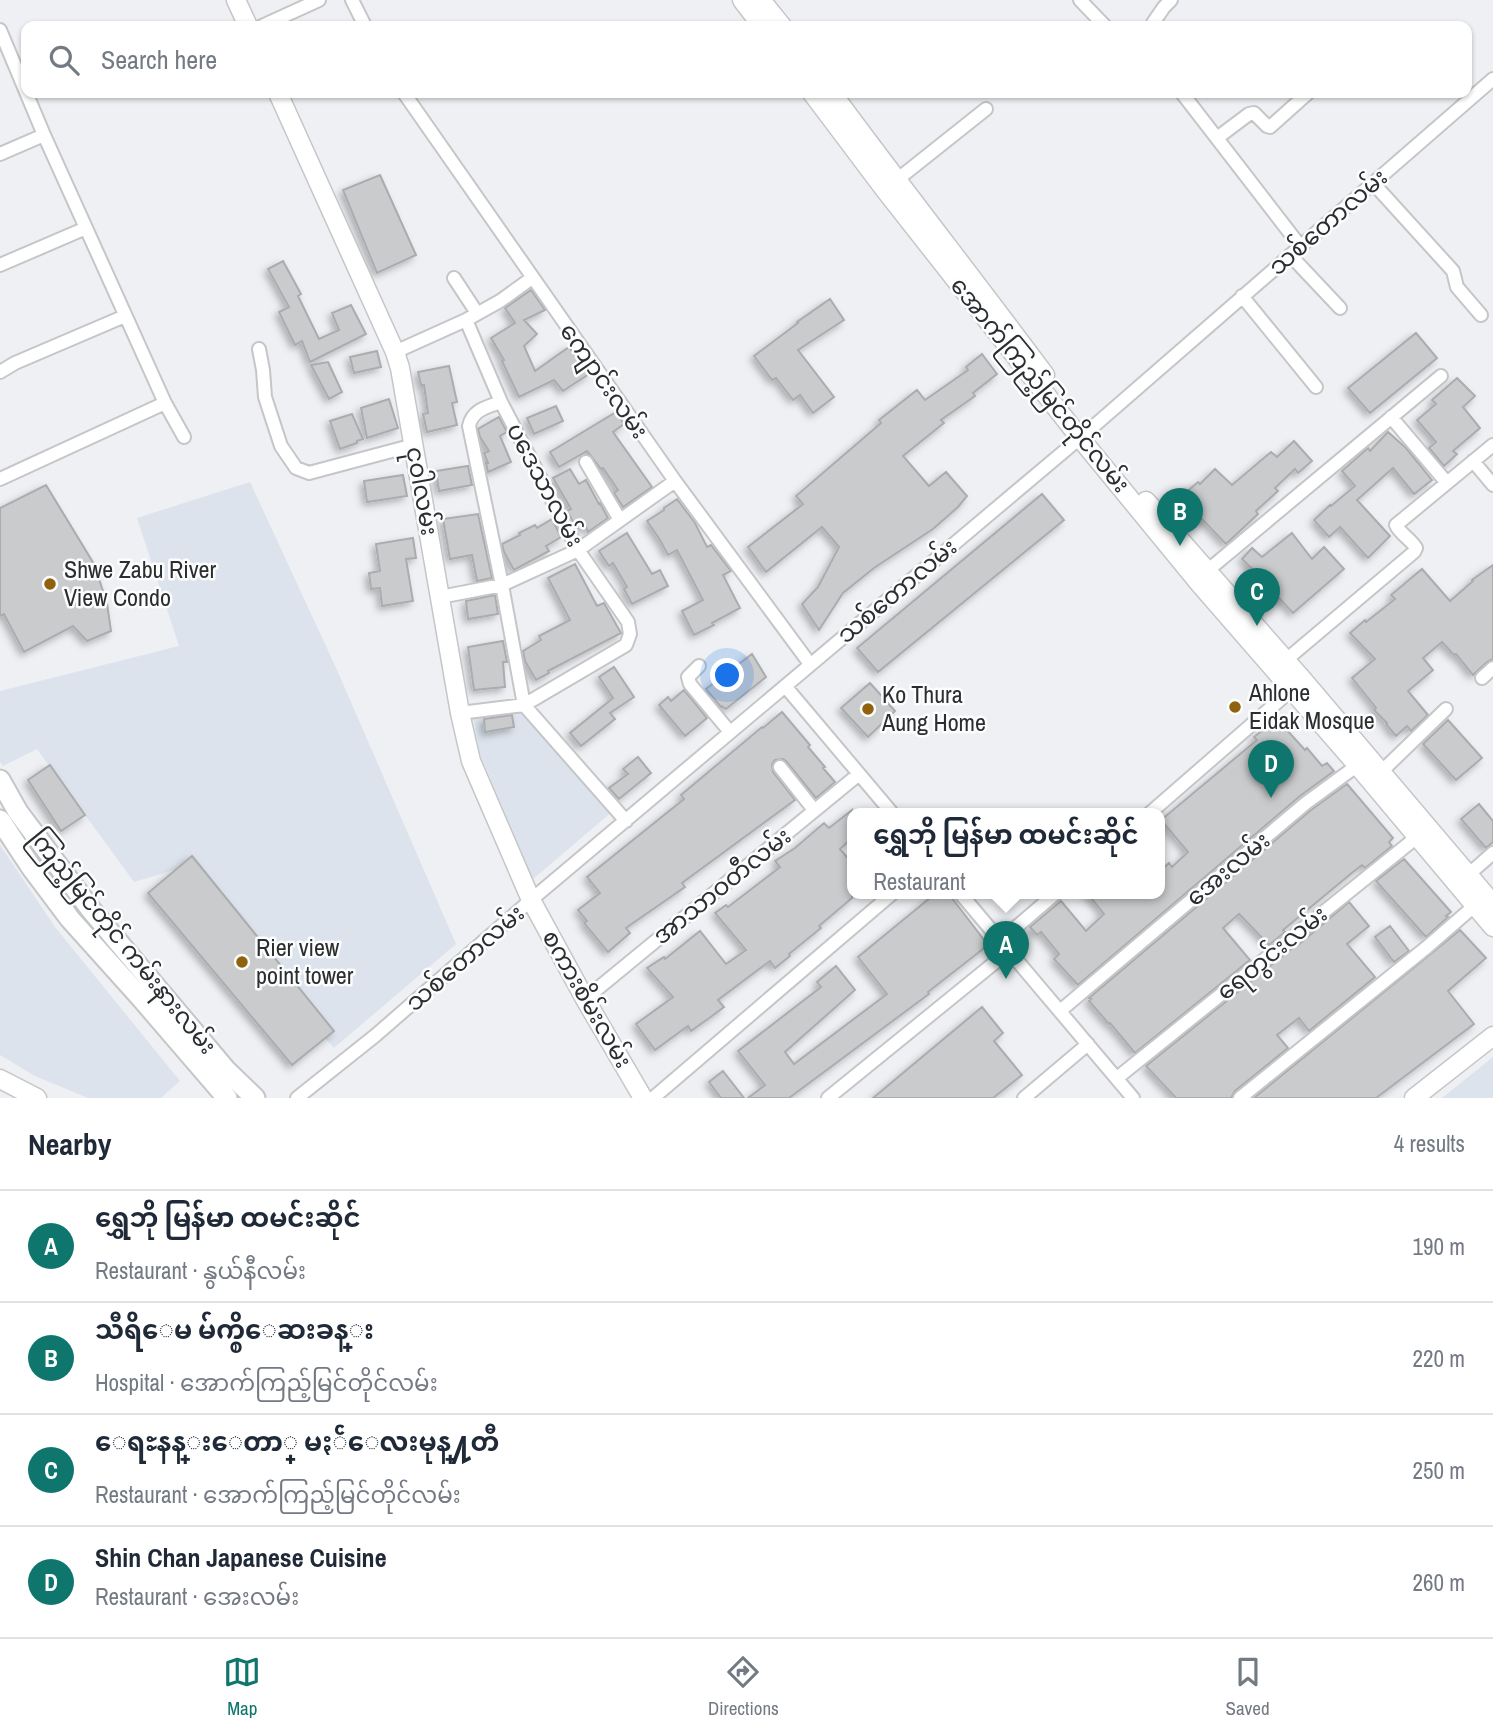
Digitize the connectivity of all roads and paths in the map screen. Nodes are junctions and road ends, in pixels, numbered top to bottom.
1 (236, 0) edge
2 (319, 0) edge
3 (352, 0) edge
4 (1080, 0) edge
5 (1171, 0) edge
6 (749, 1) edge
7 (246, 21) edge
8 (273, 21) edge
9 (362, 21) edge
10 (759, 21) edge
11 (775, 21) edge
12 (1100, 21) edge
13 (1154, 21) edge
14 (0, 32) edge
15 (1493, 79) edge
16 (21, 81) edge
17 (1472, 97) edge
18 (28, 98) edge
19 (280, 98) edge
20 (407, 98) edge
21 (817, 98) edge
22 (835, 98) edge
23 (1191, 98) edge
24 (1302, 98) edge
25 (1471, 98) edge
26 (986, 109) dead end
27 (44, 135) junction
28 (855, 137) junction
29 (1217, 138) junction
30 (0, 154) edge
31 (1373, 183) junction
32 (891, 186) junction
33 (86, 229) junction
34 (1295, 251) junction
35 (0, 265) edge
36 (454, 278) dead end
37 (532, 278) junction
38 (1242, 296) junction
39 (1340, 308) dead end
40 (477, 313) junction
41 (1481, 315) dead end
42 (125, 316) junction
43 (466, 320) junction
44 (259, 349) dead end
45 (395, 352) junction
46 (0, 372) edge
47 (1441, 376) dead end
48 (1316, 387) dead end
49 (501, 402) junction
50 (165, 403) junction
51 (1391, 417) junction
52 (1083, 435) junction
53 (184, 437) dead end
54 (1493, 444) edge
55 (414, 445) junction
56 (1473, 461) junction
57 (586, 462) dead end
58 (0, 479) edge
59 (675, 481) junction
60 (1447, 483) junction
61 (1493, 485) edge
62 (620, 520) junction
63 (578, 550) junction
64 (1203, 577) junction
65 (502, 585) junction
66 (440, 597) junction
67 (810, 664) junction
68 (1279, 665) junction
69 (699, 666) dead end
70 (1493, 668) edge
71 (1482, 678) dead end
72 (1298, 685) junction
73 (785, 686) junction
74 (524, 705) junction
75 (1446, 709) dead end
76 (460, 713) junction
77 (730, 732) junction
78 (1363, 762) junction
79 (780, 767) dead end
80 (1381, 772) junction
81 (859, 774) junction
82 (0, 780) edge
83 (888, 808) edge
84 (1156, 808) edge
85 (814, 810) junction
86 (0, 820) edge
87 (626, 821) junction
88 (1423, 833) junction
89 (1493, 853) edge
90 (51, 855) junction
91 (31, 867) junction
92 (1468, 875) junction
93 (886, 899) edge
94 (965, 899) edge
95 (1049, 899) edge
96 (531, 901) junction
97 (1485, 902) edge
98 (1493, 927) edge
99 (1000, 941) junction
100 (1009, 951) junction
101 (585, 999) junction
102 (1060, 1011) junction
103 (1493, 1036) edge
104 (1088, 1044) junction
105 (1116, 1078) junction
106 (0, 1079) edge
107 (37, 1098) edge
108 (227, 1098) edge
109 (255, 1098) edge
110 (297, 1098) edge
111 (643, 1098) edge
112 (653, 1098) edge
113 (828, 1098) edge
114 (1024, 1098) edge
115 (1133, 1098) edge
116 (1240, 1098) edge
117 (1414, 1098) edge

1 - 7 main road
2 - 8 street
3 - 9 street
4 - 12 street
5 - 13 street
6 - 10 main road
6 - 11 main road
14 - 16 street
15 - 17 street, သစ်တောလမ်း
18 - 27 street
19 - 45 main road, ငုဝါလမ်း
20 - 37 street, ကျောင်းလမ်း
21 - 28 main road, အောက်ကြည့်မြင်တိုင်လမ်း
22 - 28 main road, အောက်ကြည့်မြင်တိုင်လမ်း
23 - 29 street
24 - 29 street
25 - 31 street, သစ်တောလမ်း
26 - 32 street
27 - 30 street
27 - 33 street
28 - 32 main road, အောက်ကြည့်မြင်တိုင်လမ်း
29 - 34 street
31 - 34 street, သစ်တောလမ်း
31 - 41 street
32 - 52 main road, အောက်ကြည့်မြင်တိုင်လမ်း
33 - 35 street
33 - 42 street
34 - 38 street, သစ်တောလမ်း
34 - 39 street
36 - 40 street
37 - 40 street
37 - 59 street, ကျောင်းလမ်း
38 - 48 street
38 - 52 street, သစ်တောလမ်း
40 - 43 street
42 - 46 street
42 - 50 street
43 - 45 street
43 - 49 street, ပဒေသာလမ်း
44 - 55 street
45 - 55 main road, ငုဝါလမ်း
47 - 51 street
49 - 63 street, ပဒေသာလမ်း
49 - 65 street
50 - 53 street
50 - 58 street
51 - 60 street
51 - 64 street
52 - 64 main road, အောက်ကြည့်မြင်တိုင်လမ်း
52 - 67 street, သစ်တောလမ်း
54 - 56 street
55 - 66 main road, ငုဝါလမ်း
56 - 60 street
56 - 61 street
57 - 62 street
59 - 62 street
59 - 67 street, ကျောင်းလမ်း
60 - 68 street
62 - 63 street
63 - 65 street
63 - 74 street, ပဒေသာလမ်း
64 - 68 main road, အောက်ကြည့်မြင်တိုင်လမ်း
65 - 66 street
65 - 74 street
66 - 76 main road, ငုဝါလမ်း
67 - 73 street, သစ်တောလမ်း
68 - 72 main road, အောက်ကြည့်မြင်တိုင်လမ်း
69 - 77 street
70 - 71 street
72 - 78 main road, အောက်ကြည့်မြင်တိုင်လမ်း
72 - 84 street
73 - 77 street, သစ်တောလမ်း
73 - 81 street
74 - 76 street
74 - 87 street
75 - 80 street
76 - 96 main road, ငုဝါလမ်း
77 - 87 street, သစ်တောလမ်း
78 - 80 main road, အောက်ကြည့်မြင်တိုင်လမ်း
78 - 88 main road, အောက်ကြည့်မြင်တိုင်လမ်း
78 - 102 street, အေးလမ်း
79 - 85 street
80 - 88 main road, အောက်ကြည့်မြင်တိုင်လမ်း
81 - 83 street
81 - 85 street, အာသာဝတီလမ်း
82 - 90 main road, ကြည့်မြင်တိုင် ကမ်းနားလမ်း
85 - 101 street, အာသာဝတီလမ်း
86 - 91 main road, ကြည့်မြင်တိုင် ကမ်းနားလမ်း
87 - 96 street, သစ်တောလမ်း
88 - 92 main road, အောက်ကြည့်မြင်တိုင်လမ်း
88 - 97 main road, အောက်ကြည့်မြင်တိုင်လမ်း
88 - 105 street, ရေတွင်းလမ်း
89 - 92 street
90 - 91 main road
90 - 109 main road, ကြည့်မြင်တိုင် ကမ်းနားလမ်း
91 - 108 main road, ကြည့်မြင်တိုင် ကမ်းနားလမ်း
92 - 97 main road, အောက်ကြည့်မြင်တိုင်လမ်း
93 - 112 street
94 - 99 street
95 - 99 street
96 - 101 main road, စကားစိမ်းလမ်း
96 - 110 street, သစ်တောလမ်း
97 - 98 main road, အောက်ကြည့်မြင်တိုင်လမ်း
97 - 116 street
99 - 100 street
100 - 102 street
100 - 113 street
101 - 111 main road, စကားစိမ်းလမ်း
102 - 104 street
103 - 117 main road
104 - 105 street
104 - 114 street
105 - 115 street
106 - 107 main road

